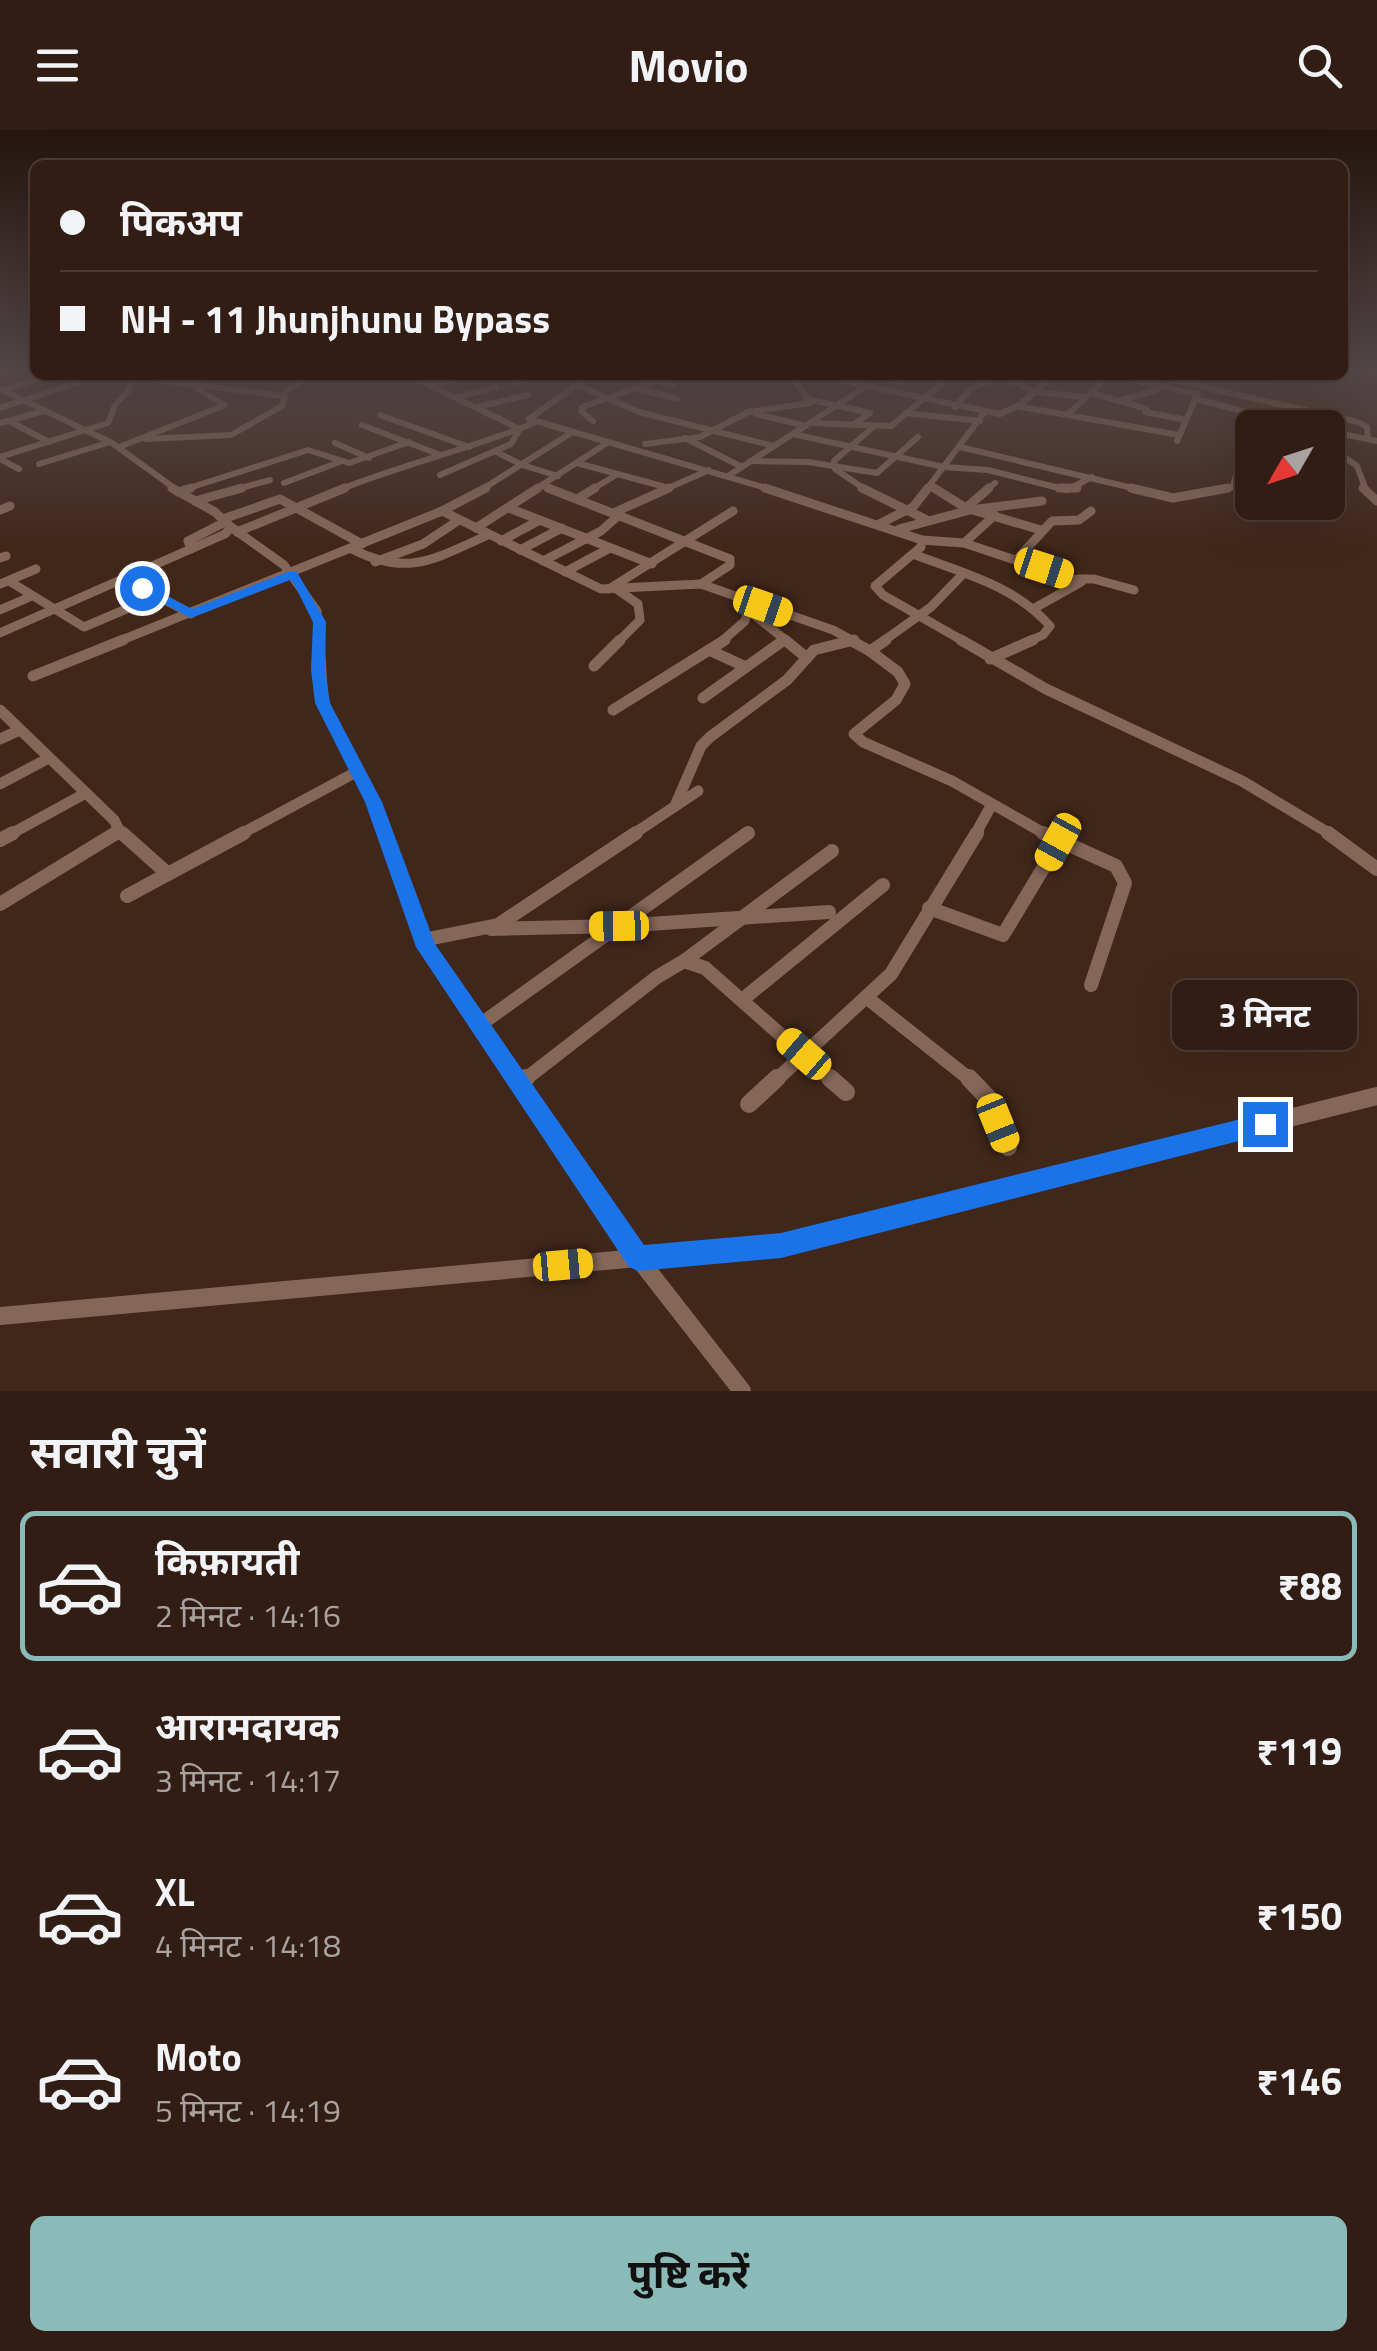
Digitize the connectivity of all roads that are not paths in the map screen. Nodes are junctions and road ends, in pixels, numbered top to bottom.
1 (19, 429) edge
2 (81, 429) edge
3 (90, 429) edge
4 (170, 429) edge
5 (242, 429) edge
6 (373, 429) edge
7 (420, 429) edge
8 (513, 429) edge
9 (517, 429) edge
10 (558, 429) edge
11 (709, 429) edge
12 (756, 429) edge
13 (800, 429) edge
14 (871, 429) edge
15 (973, 429) edge
16 (1147, 429) edge
17 (1182, 429) edge
18 (714, 430) junction
19 (85, 431) junction
20 (571, 433) junction
21 (1345, 433) edge
22 (792, 434) junction
23 (741, 437) junction
24 (918, 437) dead end
25 (1372, 437) edge
26 (685, 438) junction
27 (146, 439) junction
28 (49, 442) junction
29 (409, 442) junction
30 (335, 443) dead end
31 (607, 443) junction
32 (114, 444) junction
33 (645, 444) dead end
34 (774, 446) junction
35 (850, 447) junction
36 (960, 447) junction
37 (471, 448) junction
38 (530, 449) dead end
39 (491, 452) junction
40 (541, 452) junction
41 (707, 452) junction
42 (439, 454) junction
43 (68, 455) junction
44 (898, 457) junction
45 (0, 458) edge
46 (369, 458) junction
47 (1345, 458) edge
48 (79, 461) dead end
49 (342, 461) junction
50 (750, 461) junction
51 (577, 463) junction
52 (39, 464) dead end
53 (466, 464) junction
54 (522, 465) junction
55 (944, 466) junction
56 (742, 467) junction
57 (19, 469) dead end
58 (835, 469) junction
59 (709, 470) junction
60 (1061, 470) junction
61 (618, 474) junction
62 (440, 476) dead end
63 (558, 476) junction
64 (728, 476) junction
65 (1092, 477) junction
66 (270, 480) dead end
67 (1235, 481) edge
68 (284, 482) dead end
69 (995, 483) dead end
70 (1046, 485) junction
71 (543, 486) junction
72 (930, 486) junction
73 (669, 488) junction
74 (1025, 490) dead end
75 (178, 492) junction
76 (577, 499) junction
77 (194, 501) junction
78 (1377, 501) edge
79 (1042, 502) dead end
80 (10, 506) dead end
81 (1006, 506) junction
82 (298, 507) junction
83 (508, 508) junction
84 (968, 509) junction
85 (0, 510) edge
86 (442, 511) junction
87 (733, 511) dead end
88 (1091, 511) dead end
89 (908, 512) junction
90 (616, 514) junction
91 (994, 517) junction
92 (459, 520) junction
93 (540, 520) junction
94 (927, 520) junction
95 (880, 523) junction
96 (230, 525) junction
97 (476, 528) junction
98 (562, 528) junction
99 (898, 529) junction
100 (1041, 530) junction
101 (488, 534) junction
102 (586, 539) junction
103 (922, 540) junction
104 (501, 541) junction
105 (689, 542) junction
106 (964, 542) junction
107 (357, 546) junction
108 (610, 548) junction
109 (520, 550) junction
110 (913, 554) junction
111 (1017, 559) junction
112 (542, 561) junction
113 (375, 562) junction
114 (652, 564) junction
115 (36, 569) dead end
116 (566, 572) junction
117 (292, 574) junction
118 (962, 575) junction
119 (125, 578) junction
120 (1078, 580) junction
121 (4, 582) edge
122 (701, 584) junction
123 (613, 590) junction
124 (1134, 590) dead end
125 (32, 596) junction
126 (157, 596) junction
127 (749, 606) junction
128 (1032, 608) junction
129 (0, 610) edge
130 (52, 610) junction
131 (191, 614) junction
132 (920, 616) junction
133 (0, 633) edge
134 (784, 640) junction
135 (854, 640) junction
136 (708, 650) junction
137 (870, 650) junction
138 (806, 658) junction
139 (990, 659) junction
140 (594, 666) dead end
141 (746, 667) junction
142 (33, 676) dead end
143 (703, 698) dead end
144 (0, 710) edge
145 (614, 710) dead end
146 (20, 730) junction
147 (0, 740) edge
148 (49, 758) junction
149 (358, 771) junction
150 (0, 784) edge
151 (698, 792) dead end
152 (86, 793) junction
153 (992, 804) junction
154 (675, 807) junction
155 (118, 830) junction
156 (748, 834) dead end
157 (0, 840) edge
158 (1058, 842) junction
159 (832, 850) dead end
160 (1377, 869) edge
161 (168, 874) junction
162 (882, 885) dead end
163 (127, 896) dead end
164 (0, 904) edge
165 (930, 908) junction
166 (829, 912) dead end
167 (743, 917) junction
168 (619, 926) junction
169 (491, 929) junction
170 (424, 940) junction
171 (684, 961) junction
172 (1091, 985) dead end
173 (866, 997) junction
174 (742, 1000) junction
175 (480, 1024) junction
176 (804, 1054) junction
177 (521, 1082) junction
178 (846, 1092) dead end
179 (1377, 1096) edge
180 (749, 1104) dead end
181 (1008, 1147) dead end
182 (638, 1258) junction
183 (0, 1316) edge
184 (742, 1391) edge

1 - 28 street
2 - 19 street
3 - 19 street
4 - 27 street
5 - 27 street
6 - 29 street
7 - 37 street
8 - 37 street
9 - 39 street
10 - 20 street
11 - 18 street
12 - 23 street
13 - 22 street
14 - 35 street
15 - 36 street
16 - 17 street
18 - 23 street
18 - 26 street
19 - 28 street
19 - 32 street
20 - 31 street
20 - 40 street
21 - 25 street
22 - 34 street
22 - 35 street
23 - 34 street
23 - 41 street
24 - 44 street
26 - 33 street
26 - 41 street
27 - 32 street
28 - 45 street
29 - 42 street
29 - 46 street
30 - 46 street
31 - 51 street
31 - 59 street
32 - 43 street
32 - 75 street
34 - 50 street
35 - 44 street
35 - 58 street
36 - 55 street
36 - 60 street
37 - 39 street
37 - 42 street
38 - 40 street
39 - 53 street
39 - 54 street
40 - 54 street
41 - 56 street
42 - 53 street
42 - 82 street
43 - 48 street
43 - 52 street
44 - 55 street
44 - 58 street
45 - 57 street
46 - 49 street
47 - 78 street
49 - 68 street
49 - 75 street
50 - 56 street
50 - 58 street
51 - 61 street
51 - 63 street
53 - 62 street
54 - 63 street
54 - 86 street
55 - 70 street
55 - 72 street
56 - 64 street
58 - 89 street
59 - 64 street
59 - 73 street
60 - 65 street
60 - 70 street
61 - 73 street
61 - 76 street
63 - 71 street
64 - 95 street
65 - 67 street
65 - 70 street
66 - 77 street
69 - 84 street
71 - 76 street
71 - 83 street
72 - 84 street
72 - 89 street
73 - 90 street
74 - 81 street
75 - 77 street
76 - 90 street
77 - 96 street
79 - 81 street
80 - 85 street
81 - 84 street
81 - 91 street
82 - 96 street
82 - 96 street
82 - 107 street
83 - 93 street
83 - 97 street
84 - 91 street
84 - 94 street
86 - 92 street
86 - 107 street
87 - 105 street
88 - 100 street
89 - 94 street
89 - 95 street
90 - 102 street
90 - 105 street
91 - 100 street
91 - 106 street
92 - 97 street
92 - 113 street
93 - 98 street
93 - 104 street
94 - 99 street
95 - 99 street
96 - 117 street
96 - 119 street
97 - 101 street
98 - 102 street
98 - 109 street
99 - 103 street
100 - 111 street
101 - 104 street
101 - 113 street
102 - 108 street
102 - 112 street
103 - 106 street
103 - 110 street
104 - 109 street
105 - 114 street
105 - 122 street
106 - 111 street
107 - 113 street
107 - 117 street
108 - 114 street
108 - 116 street
109 - 112 street
110 - 118 street
110 - 132 street
111 - 120 street
112 - 116 street
114 - 123 street
115 - 121 street
116 - 123 street
117 - 131 street
117 - 149 street
118 - 128 street
118 - 132 street
119 - 126 street
119 - 130 street
120 - 124 street
120 - 128 street
121 - 125 street
122 - 123 street
122 - 127 street
123 - 140 street
125 - 129 street
125 - 130 street
126 - 130 street
126 - 131 street
127 - 134 street
127 - 135 street
127 - 136 street
128 - 139 street
130 - 133 street
131 - 142 street
132 - 137 street
132 - 139 street
134 - 138 street
134 - 141 street
135 - 137 street
135 - 138 street
136 - 141 street
136 - 145 street
137 - 153 street
138 - 154 street
139 - 160 street
141 - 143 street
144 - 146 street
146 - 147 street
146 - 148 street
148 - 150 street
148 - 152 street
149 - 161 street
149 - 170 street
151 - 154 street
152 - 155 street
152 - 157 street
153 - 158 street
153 - 165 street
154 - 169 street
155 - 161 street
155 - 164 street
156 - 168 street
158 - 165 street
158 - 172 street
159 - 167 street
161 - 163 street
162 - 174 street
165 - 173 street
166 - 167 street
167 - 168 street
167 - 171 street
168 - 169 street
168 - 175 street
169 - 170 street
170 - 175 street
171 - 174 street
171 - 177 street
173 - 176 street
173 - 181 street
174 - 176 street
175 - 177 street
176 - 178 street
176 - 180 street
177 - 182 street
179 - 182 street
182 - 183 street
182 - 184 street

